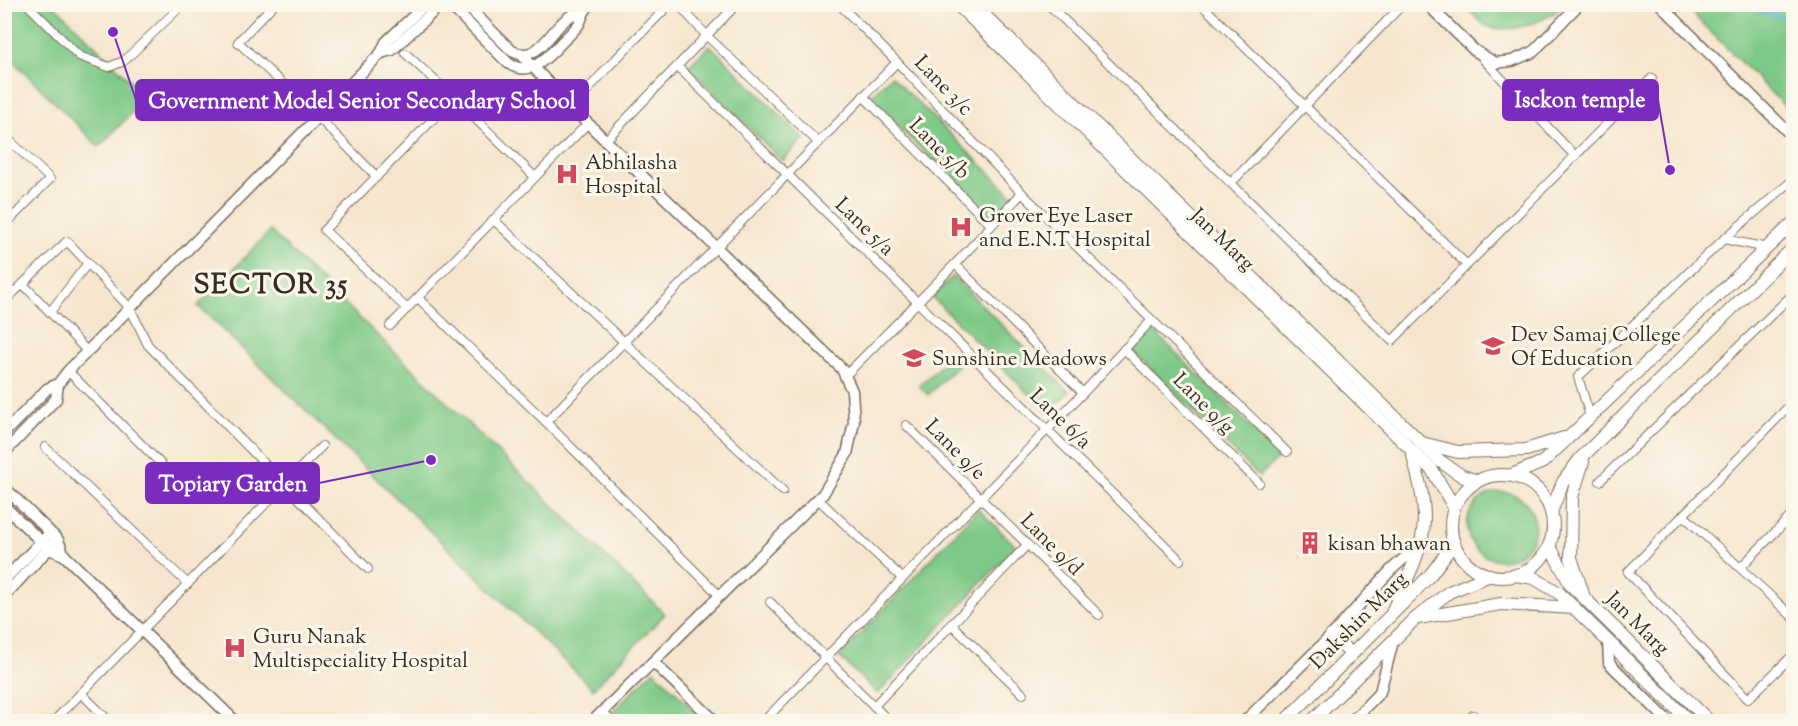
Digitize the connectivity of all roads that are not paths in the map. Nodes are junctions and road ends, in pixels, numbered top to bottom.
1 (27, 4) edge
2 (183, 4) edge
3 (274, 4) edge
4 (426, 4) edge
5 (465, 4) edge
6 (670, 4) edge
7 (678, 4) edge
8 (737, 4) edge
9 (839, 4) edge
10 (957, 4) edge
11 (973, 4) edge
12 (1201, 4) edge
13 (1403, 4) edge
14 (1427, 4) edge
15 (1579, 4) edge
16 (1660, 4) edge
17 (449, 6) edge
18 (1055, 7) edge
19 (586, 8) edge
20 (707, 36) junction
21 (1474, 50) junction
22 (381, 53) junction
23 (405, 53) dead end
24 (521, 54) junction
25 (897, 62) junction
26 (532, 66) junction
27 (678, 67) junction
28 (1652, 78) dead end
29 (863, 96) junction
30 (454, 98) junction
31 (1305, 106) junction
32 (572, 108) junction
33 (319, 118) junction
34 (588, 123) junction
35 (4, 135) edge
36 (1794, 138) edge
37 (606, 140) junction
38 (819, 143) junction
39 (1575, 156) junction
40 (788, 175) junction
41 (377, 177) junction
42 (535, 177) junction
43 (1794, 179) edge
44 (1231, 183) junction
45 (1022, 193) junction
46 (494, 220) junction
47 (1794, 222) edge
48 (991, 225) junction
49 (4, 226) edge
50 (1724, 239) junction
51 (717, 247) junction
52 (1794, 247) edge
53 (1767, 248) junction
54 (88, 263) junction
55 (955, 264) junction
56 (1467, 265) junction
57 (23, 284) junction
58 (1794, 293) edge
59 (418, 297) junction
60 (4, 302) edge
61 (917, 302) junction
62 (130, 308) junction
63 (407, 309) junction
64 (50, 312) junction
65 (1152, 320) junction
66 (390, 326) dead end
67 (624, 343) junction
68 (1124, 349) junction
69 (87, 352) junction
70 (68, 371) junction
71 (845, 376) junction
72 (58, 384) junction
73 (1083, 393) junction
74 (1794, 401) edge
75 (1590, 416) junction
76 (546, 422) junction
77 (906, 425) dead end
78 (1047, 430) junction
79 (4, 433) edge
80 (1568, 437) junction
81 (322, 446) dead end
82 (45, 447) dead end
83 (1416, 447) junction
84 (1287, 452) dead end
85 (4, 453) edge
86 (1585, 454) junction
87 (162, 465) dead end
88 (1512, 475) junction
89 (1478, 481) junction
90 (1600, 481) dead end
91 (1259, 483) dead end
92 (285, 484) junction
93 (4, 487) edge
94 (783, 491) dead end
95 (980, 498) junction
96 (818, 499) junction
97 (4, 506) edge
98 (1455, 507) junction
99 (1551, 512) junction
100 (1794, 513) edge
101 (1683, 515) junction
102 (54, 536) junction
103 (1454, 543) junction
104 (1027, 544) junction
105 (1420, 544) junction
106 (1549, 545) junction
107 (45, 546) junction
108 (64, 555) junction
109 (1180, 560) dead end
110 (1740, 568) junction
111 (368, 569) dead end
112 (1515, 574) junction
113 (1490, 575) junction
114 (902, 578) junction
115 (4, 580) edge
116 (188, 584) junction
117 (719, 595) junction
118 (4, 596) edge
119 (1585, 598) junction
120 (770, 602) dead end
121 (1575, 608) junction
122 (1099, 615) dead end
123 (1390, 615) junction
124 (1794, 618) edge
125 (1416, 619) junction
126 (951, 624) junction
127 (141, 631) junction
128 (1331, 636) junction
129 (1393, 641) junction
130 (1608, 641) junction
131 (1352, 654) junction
132 (1794, 654) edge
133 (826, 657) junction
134 (653, 662) junction
135 (81, 693) junction
136 (1023, 694) dead end
137 (874, 705) junction
138 (602, 711) junction
139 (53, 722) edge
140 (110, 722) edge
141 (236, 722) edge
142 (592, 722) edge
143 (613, 722) edge
144 (716, 722) edge
145 (763, 722) edge
146 (890, 722) edge
147 (1244, 722) edge
148 (1284, 722) edge
149 (1311, 722) edge
150 (1351, 722) edge
151 (1467, 722) edge
152 (1479, 722) edge
153 (1670, 722) edge
154 (1690, 722) edge
155 (1710, 722) edge

1 - 2 street
3 - 33 street
4 - 22 street
5 - 24 street
6 - 32 street
7 - 20 street
8 - 20 street
9 - 25 street, Lane 3/c
10 - 83 main road, Jan Marg
11 - 83 main road, Jan Marg
12 - 31 street
13 - 31 street
14 - 21 street
15 - 21 street
16 - 36 street
17 - 22 street
17 - 26 street
18 - 44 street
19 - 24 street
19 - 26 street
20 - 27 street
20 - 38 street
21 - 39 street
22 - 33 street
23 - 30 street
24 - 26 street
25 - 29 street
25 - 45 street, Lane 3/c
26 - 32 street
27 - 37 street
27 - 40 street, Lane 5/a
28 - 39 street
29 - 38 street
29 - 48 street, Lane 5/b
30 - 41 street
30 - 42 street
31 - 44 street
31 - 56 street
32 - 34 street
33 - 41 street
33 - 62 street
34 - 37 street
34 - 42 street
35 - 49 street
37 - 51 street
38 - 40 street
39 - 56 street
40 - 51 street
40 - 61 street, Lane 5/a
41 - 63 street
42 - 46 street
43 - 50 street
44 - 56 street
45 - 48 street
45 - 65 street, Lane 3/c
46 - 59 street
46 - 67 street
47 - 53 main road
48 - 55 street
50 - 53 street
50 - 75 street
51 - 67 street
51 - 71 street
52 - 86 main road
53 - 75 main road
54 - 57 street
54 - 62 street
54 - 64 street
55 - 61 street
55 - 73 street
57 - 60 street
57 - 64 street
58 - 90 street
59 - 63 street
59 - 76 street
61 - 71 street
61 - 78 street, Lane 6/a
62 - 69 street
62 - 92 street
63 - 66 street
64 - 69 street
65 - 68 street
65 - 84 street, Lane 3/c
67 - 76 street
67 - 94 street
68 - 73 street
68 - 91 street, Lane 9/g
69 - 70 street
70 - 72 street
70 - 87 street
71 - 96 street
72 - 79 street
72 - 85 street
73 - 78 street
74 - 101 street
75 - 80 main road
76 - 117 street
77 - 95 street, Lane 9/e
78 - 95 street
78 - 109 street, Lane 6/a
80 - 83 main road
80 - 88 main road
81 - 92 street
82 - 116 street
83 - 89 main road, Jan Marg
83 - 98 main road, Jan Marg
83 - 105 main road
86 - 99 main road
86 - 119 main road
88 - 89 main road
88 - 99 main road
89 - 98 main road
92 - 111 street
92 - 116 street
93 - 102 street
95 - 104 street, Lane 9/d
95 - 114 street
96 - 114 street
96 - 117 street
97 - 107 street
98 - 103 main road
99 - 106 main road
100 - 110 street
101 - 110 street
101 - 132 street
102 - 107 street
102 - 108 street
103 - 113 main road
103 - 123 main road, Dakshin Marg
104 - 122 street, Lane 9/d
104 - 126 street
105 - 123 main road
105 - 128 street
106 - 112 main road
106 - 119 main road, Jan Marg
107 - 108 street
107 - 115 street
107 - 118 street
108 - 127 street
110 - 124 street
112 - 113 main road
112 - 121 main road, Jan Marg
113 - 125 main road, Dakshin Marg
114 - 133 street
116 - 127 street
117 - 134 street
119 - 155 main road, Jan Marg
120 - 133 street
121 - 125 main road
121 - 130 main road, Jan Marg
123 - 131 main road, Dakshin Marg
125 - 129 main road, Dakshin Marg
126 - 136 street
126 - 137 street
127 - 135 street
127 - 141 street
128 - 131 main road
128 - 147 street
129 - 149 main road, Dakshin Marg
129 - 150 street
130 - 153 street
130 - 154 main road, Jan Marg
131 - 148 main road, Dakshin Marg
133 - 137 street
133 - 145 street
134 - 138 street
134 - 144 street
135 - 139 street
135 - 140 street
137 - 146 street
138 - 142 street
138 - 143 street
151 - 152 street

